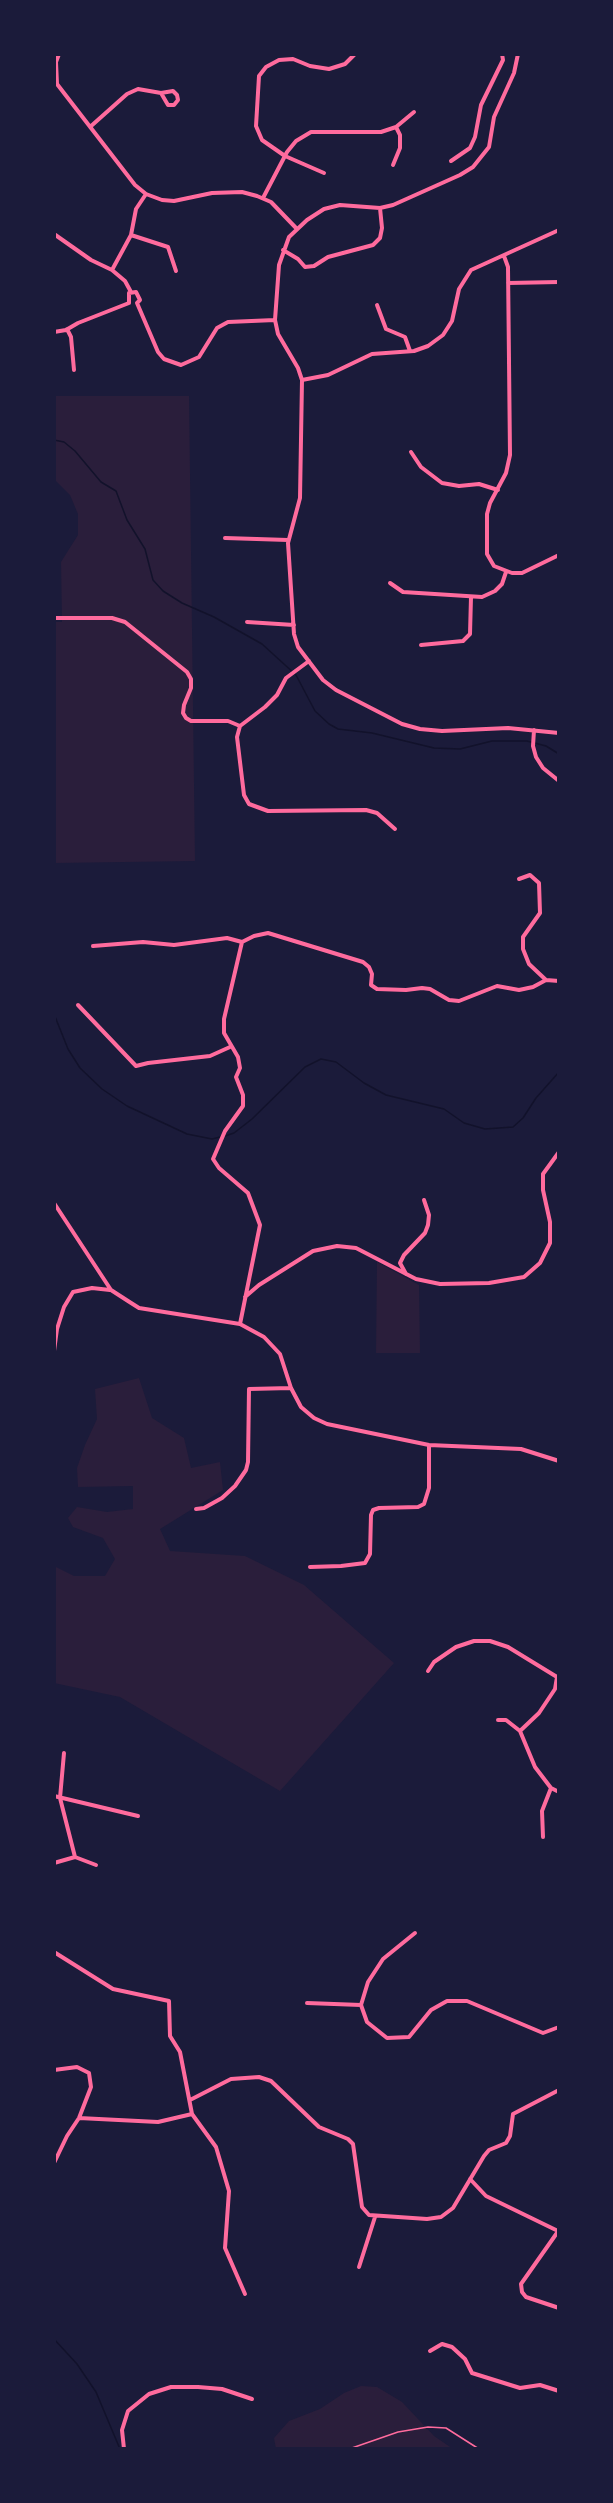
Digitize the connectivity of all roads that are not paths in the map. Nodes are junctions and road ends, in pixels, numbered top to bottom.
1 (59, 54) edge
2 (355, 54) edge
3 (502, 54) edge
4 (518, 54) edge
5 (55, 84) edge
6 (161, 93) junction
7 (414, 112) dead end
8 (90, 127) junction
9 (396, 128) junction
10 (285, 156) junction
11 (451, 161) dead end
12 (393, 165) dead end
13 (324, 173) dead end
14 (146, 194) junction
15 (263, 198) junction
16 (380, 208) junction
17 (297, 229) junction
18 (559, 230) edge
19 (54, 234) edge
20 (131, 235) junction
21 (283, 250) junction
22 (504, 256) junction
23 (112, 270) junction
24 (176, 271) dead end
25 (559, 282) edge
26 (508, 283) junction
27 (131, 292) junction
28 (129, 303) junction
29 (137, 303) junction
30 (377, 305) dead end
31 (275, 320) junction
32 (67, 329) junction
33 (54, 332) edge
34 (410, 351) junction
35 (74, 370) dead end
36 (302, 380) junction
37 (411, 452) dead end
38 (498, 490) junction
39 (225, 538) dead end
40 (288, 540) junction
41 (559, 555) edge
42 (506, 572) junction
43 (390, 583) dead end
44 (471, 597) junction
45 (54, 618) edge
46 (247, 622) dead end
47 (294, 625) junction
48 (421, 645) dead end
49 (309, 661) junction
50 (240, 726) junction
51 (534, 730) junction
52 (559, 733) edge
53 (559, 781) edge
54 (395, 829) dead end
55 (519, 879) dead end
56 (242, 942) junction
57 (93, 946) dead end
58 (546, 980) junction
59 (559, 981) edge
60 (78, 1005) dead end
61 (230, 1047) junction
62 (559, 1152) edge
63 (424, 1200) dead end
64 (54, 1203) edge
65 (406, 1275) junction
66 (111, 1290) junction
67 (245, 1297) junction
68 (240, 1324) junction
69 (54, 1351) edge
70 (291, 1388) junction
71 (429, 1446) junction
72 (559, 1461) edge
73 (195, 1509) dead end
74 (310, 1567) dead end
75 (428, 1671) dead end
76 (558, 1676) edge
77 (498, 1720) dead end
78 (520, 1731) junction
79 (64, 1753) dead end
80 (551, 1788) junction
81 (559, 1792) edge
82 (54, 1796) edge
83 (60, 1798) junction
84 (138, 1816) dead end
85 (543, 1837) dead end
86 (75, 1857) junction
87 (54, 1863) edge
88 (96, 1865) dead end
89 (415, 1933) dead end
90 (54, 1952) edge
91 (307, 2003) dead end
92 (361, 2005) junction
93 (559, 2027) edge
94 (54, 2070) edge
95 (559, 2090) edge
96 (190, 2100) junction
97 (192, 2114) junction
98 (79, 2118) junction
99 (54, 2163) edge
100 (470, 2179) junction
101 (54, 2186) edge
102 (375, 2217) junction
103 (559, 2231) edge
104 (54, 2263) edge
105 (359, 2267) dead end
106 (245, 2294) dead end
107 (559, 2308) edge
108 (430, 2351) dead end
109 (559, 2391) edge
110 (252, 2398) dead end
111 (124, 2449) edge

1 - 5 street
2 - 10 street
3 - 11 street
4 - 16 street
5 - 8 street
6 - 6 street
6 - 8 street
7 - 9 street
8 - 14 street
9 - 10 street
9 - 12 street
10 - 13 street
10 - 15 street
14 - 15 street
14 - 20 street
15 - 17 street
16 - 17 street
16 - 21 street
17 - 21 street
18 - 22 street
19 - 23 street
20 - 23 street
20 - 24 street
21 - 31 street
22 - 26 street
22 - 34 street
23 - 27 street
25 - 26 street
26 - 38 street
27 - 28 street
27 - 29 street
28 - 29 street
28 - 32 street
29 - 31 street
30 - 34 street
31 - 36 street
32 - 33 street
32 - 35 street
34 - 36 street
36 - 40 street
37 - 38 street
38 - 42 street
39 - 40 street
40 - 47 street
41 - 42 street
42 - 44 street
43 - 44 street
44 - 48 street
45 - 50 street
46 - 47 street
47 - 49 street
49 - 50 street
49 - 51 street
50 - 54 street
51 - 52 street
51 - 53 street
55 - 58 street
56 - 57 street
56 - 58 street
56 - 61 street
58 - 59 street
60 - 61 street
61 - 67 street
62 - 65 street
63 - 65 street
64 - 66 street
65 - 67 street
66 - 68 street
66 - 69 street
67 - 68 street
68 - 70 street
70 - 71 street
70 - 73 street
71 - 72 street
71 - 74 street
75 - 76 street
76 - 78 street
77 - 78 street
78 - 80 street
79 - 83 street
80 - 81 street
80 - 85 street
82 - 83 street
83 - 84 street
83 - 86 street
86 - 87 street
86 - 88 street
89 - 92 street
90 - 96 street
91 - 92 street
92 - 93 street
94 - 98 street
95 - 100 street
96 - 97 street
96 - 102 street
97 - 98 street
97 - 106 street
98 - 99 street
100 - 102 street
100 - 103 street
101 - 104 street
102 - 105 street
103 - 107 street
108 - 109 street
110 - 111 street

